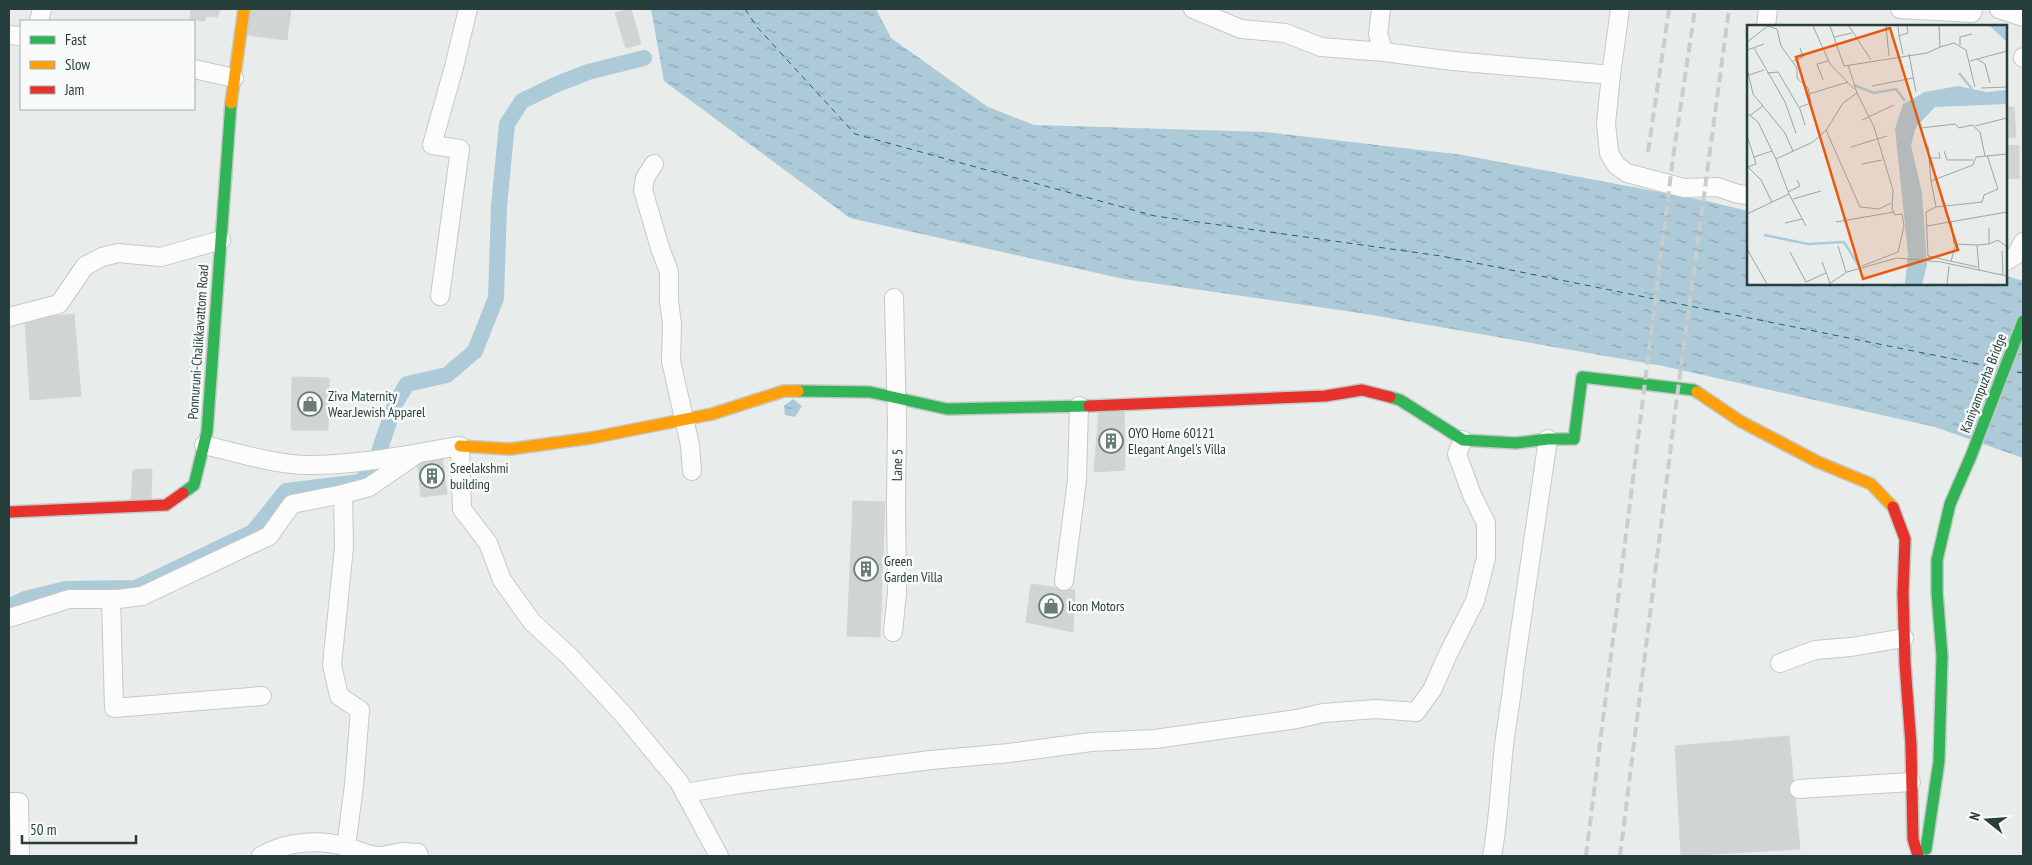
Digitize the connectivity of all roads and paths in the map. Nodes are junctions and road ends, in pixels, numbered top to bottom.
1 (244, 9) edge
2 (468, 9) edge
3 (1193, 9) edge
4 (1382, 9) edge
5 (1620, 9) edge
6 (1768, 9) edge
7 (1900, 9) edge
8 (1973, 9) edge
9 (1999, 9) edge
10 (2023, 16) edge
11 (1766, 25) edge
12 (1384, 52) junction
13 (195, 69) edge
14 (1611, 75) junction
15 (234, 78) junction
16 (654, 164) dead end
17 (1747, 190) edge
18 (221, 240) junction
19 (2023, 242) edge
20 (2007, 261) edge
21 (2007, 262) edge
22 (2023, 267) edge
23 (440, 296) dead end
24 (894, 298) dead end
25 (9, 317) edge
26 (2023, 321) edge
27 (896, 398) junction
28 (1079, 406) junction
29 (684, 419) junction
30 (1548, 439) junction
31 (1463, 440) junction
32 (204, 445) junction
33 (460, 446) junction
34 (418, 453) junction
35 (692, 471) dead end
36 (343, 494) junction
37 (9, 512) edge
38 (1064, 581) dead end
39 (111, 599) junction
40 (9, 618) edge
41 (893, 632) dead end
42 (1904, 638) junction
43 (1780, 662) dead end
44 (262, 696) dead end
45 (1911, 782) junction
46 (1799, 789) dead end
47 (685, 793) junction
48 (9, 802) edge
49 (346, 847) junction
50 (20, 856) edge
51 (261, 856) edge
52 (377, 856) edge
53 (381, 856) edge
54 (418, 856) edge
55 (719, 856) edge
56 (1492, 856) edge
57 (1918, 856) edge
58 (1926, 856) edge

1 - 15 street, Ponnuruni-Chalikkavattom Road
2 - 23 street
3 - 12 street
4 - 12 street
5 - 14 street
6 - 11 street
7 - 8 street
9 - 10 street
12 - 14 street
13 - 15 street
14 - 17 street
15 - 18 street, Ponnuruni-Chalikkavattom Road
16 - 29 street
18 - 25 street
18 - 32 street, Ponnuruni-Chalikkavattom Road
19 - 20 street
21 - 22 street
24 - 27 street, Lane 5
26 - 58 street, Kaniyampuzha Bridge
27 - 28 street
27 - 29 street
27 - 41 street, Lane 5
28 - 31 street
28 - 38 street
29 - 33 street
29 - 35 street
30 - 31 street
30 - 42 street
30 - 56 street
31 - 47 street
32 - 34 street
32 - 37 street, Ponnuruni-Chalikkavattom Road
33 - 34 street
33 - 47 street
34 - 36 street
36 - 39 street
36 - 49 street
39 - 40 street
39 - 44 street
42 - 43 street
42 - 45 street
45 - 46 street
45 - 57 street
47 - 55 street
48 - 50 street
49 - 51 street
49 - 52 street
53 - 54 street

